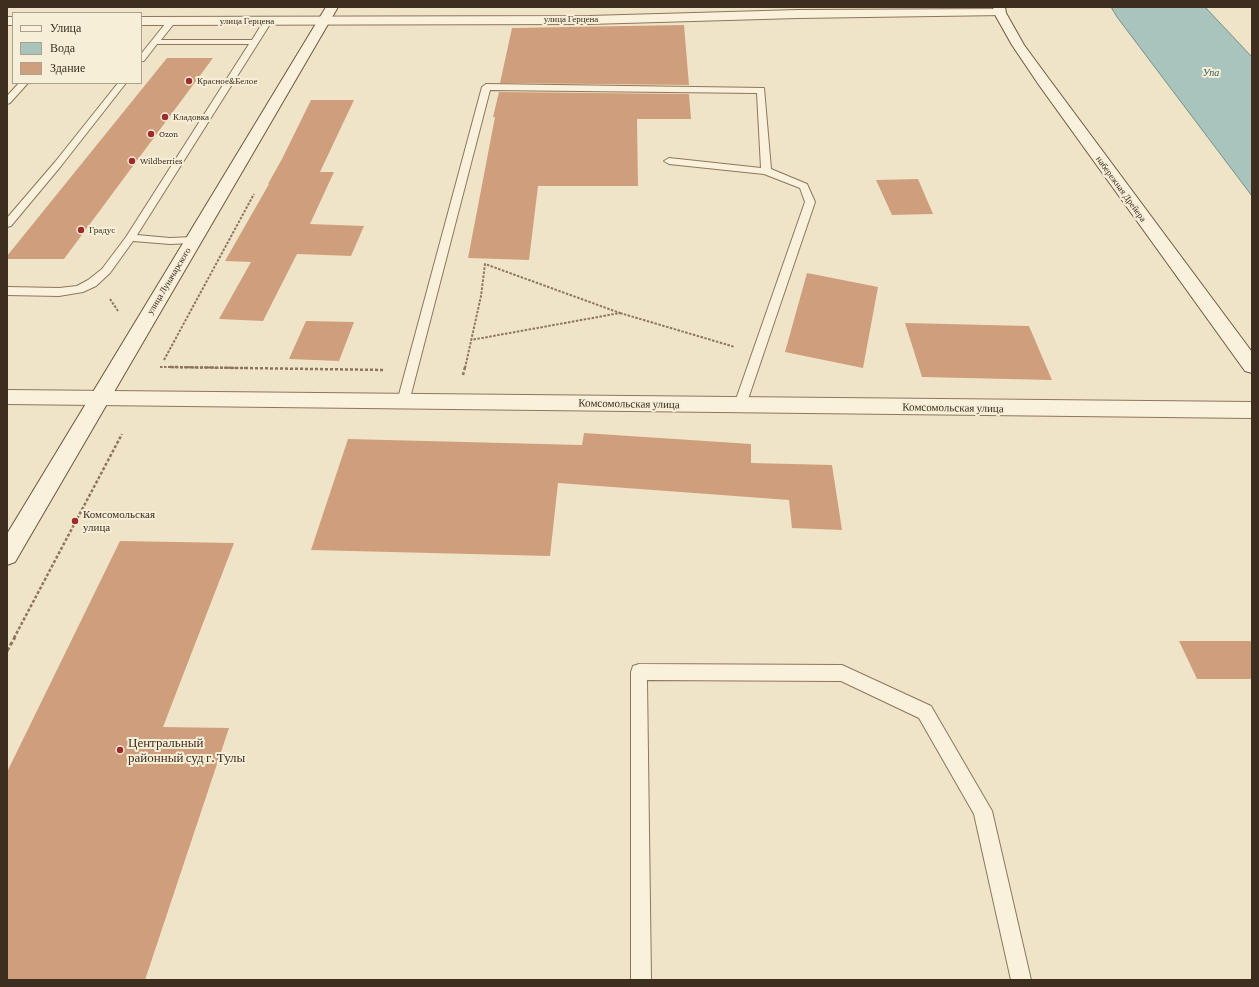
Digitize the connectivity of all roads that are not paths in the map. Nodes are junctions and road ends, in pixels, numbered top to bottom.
1 (1000, 10) edge
2 (701, 12) edge
3 (328, 14) edge
4 (142, 21) edge
5 (172, 21) junction
6 (268, 21) junction
7 (155, 42) junction
8 (254, 42) junction
9 (142, 58) edge
10 (23, 84) edge
11 (121, 84) edge
12 (7, 101) edge
13 (669, 161) dead end
14 (766, 171) junction
15 (7, 224) edge
16 (130, 238) junction
17 (193, 240) junction
18 (7, 290) edge
19 (1252, 366) edge
20 (7, 397) edge
21 (99, 398) junction
22 (403, 402) junction
23 (740, 405) junction
24 (1252, 410) edge
25 (7, 555) edge
26 (641, 980) edge
27 (1021, 980) edge

1 - 2 street, улица Герцена
1 - 19 street, набережная Дрейера
2 - 3 street, улица Герцена
3 - 6 street, улица Герцена
3 - 17 street, улица Луначарского
4 - 5 street, улица Герцена
5 - 6 street, улица Герцена
5 - 7 lane
6 - 8 lane
7 - 8 lane
7 - 9 lane
8 - 16 lane
10 - 12 lane
11 - 15 lane
13 - 14 lane
14 - 22 lane
14 - 23 lane
16 - 17 lane
16 - 18 lane
17 - 21 street, улица Луначарского
20 - 21 street, Комсомольская улица
21 - 22 street, Комсомольская улица
21 - 25 street, улица Луначарского
22 - 23 street, Комсомольская улица
23 - 24 street, Комсомольская улица
26 - 27 lane

